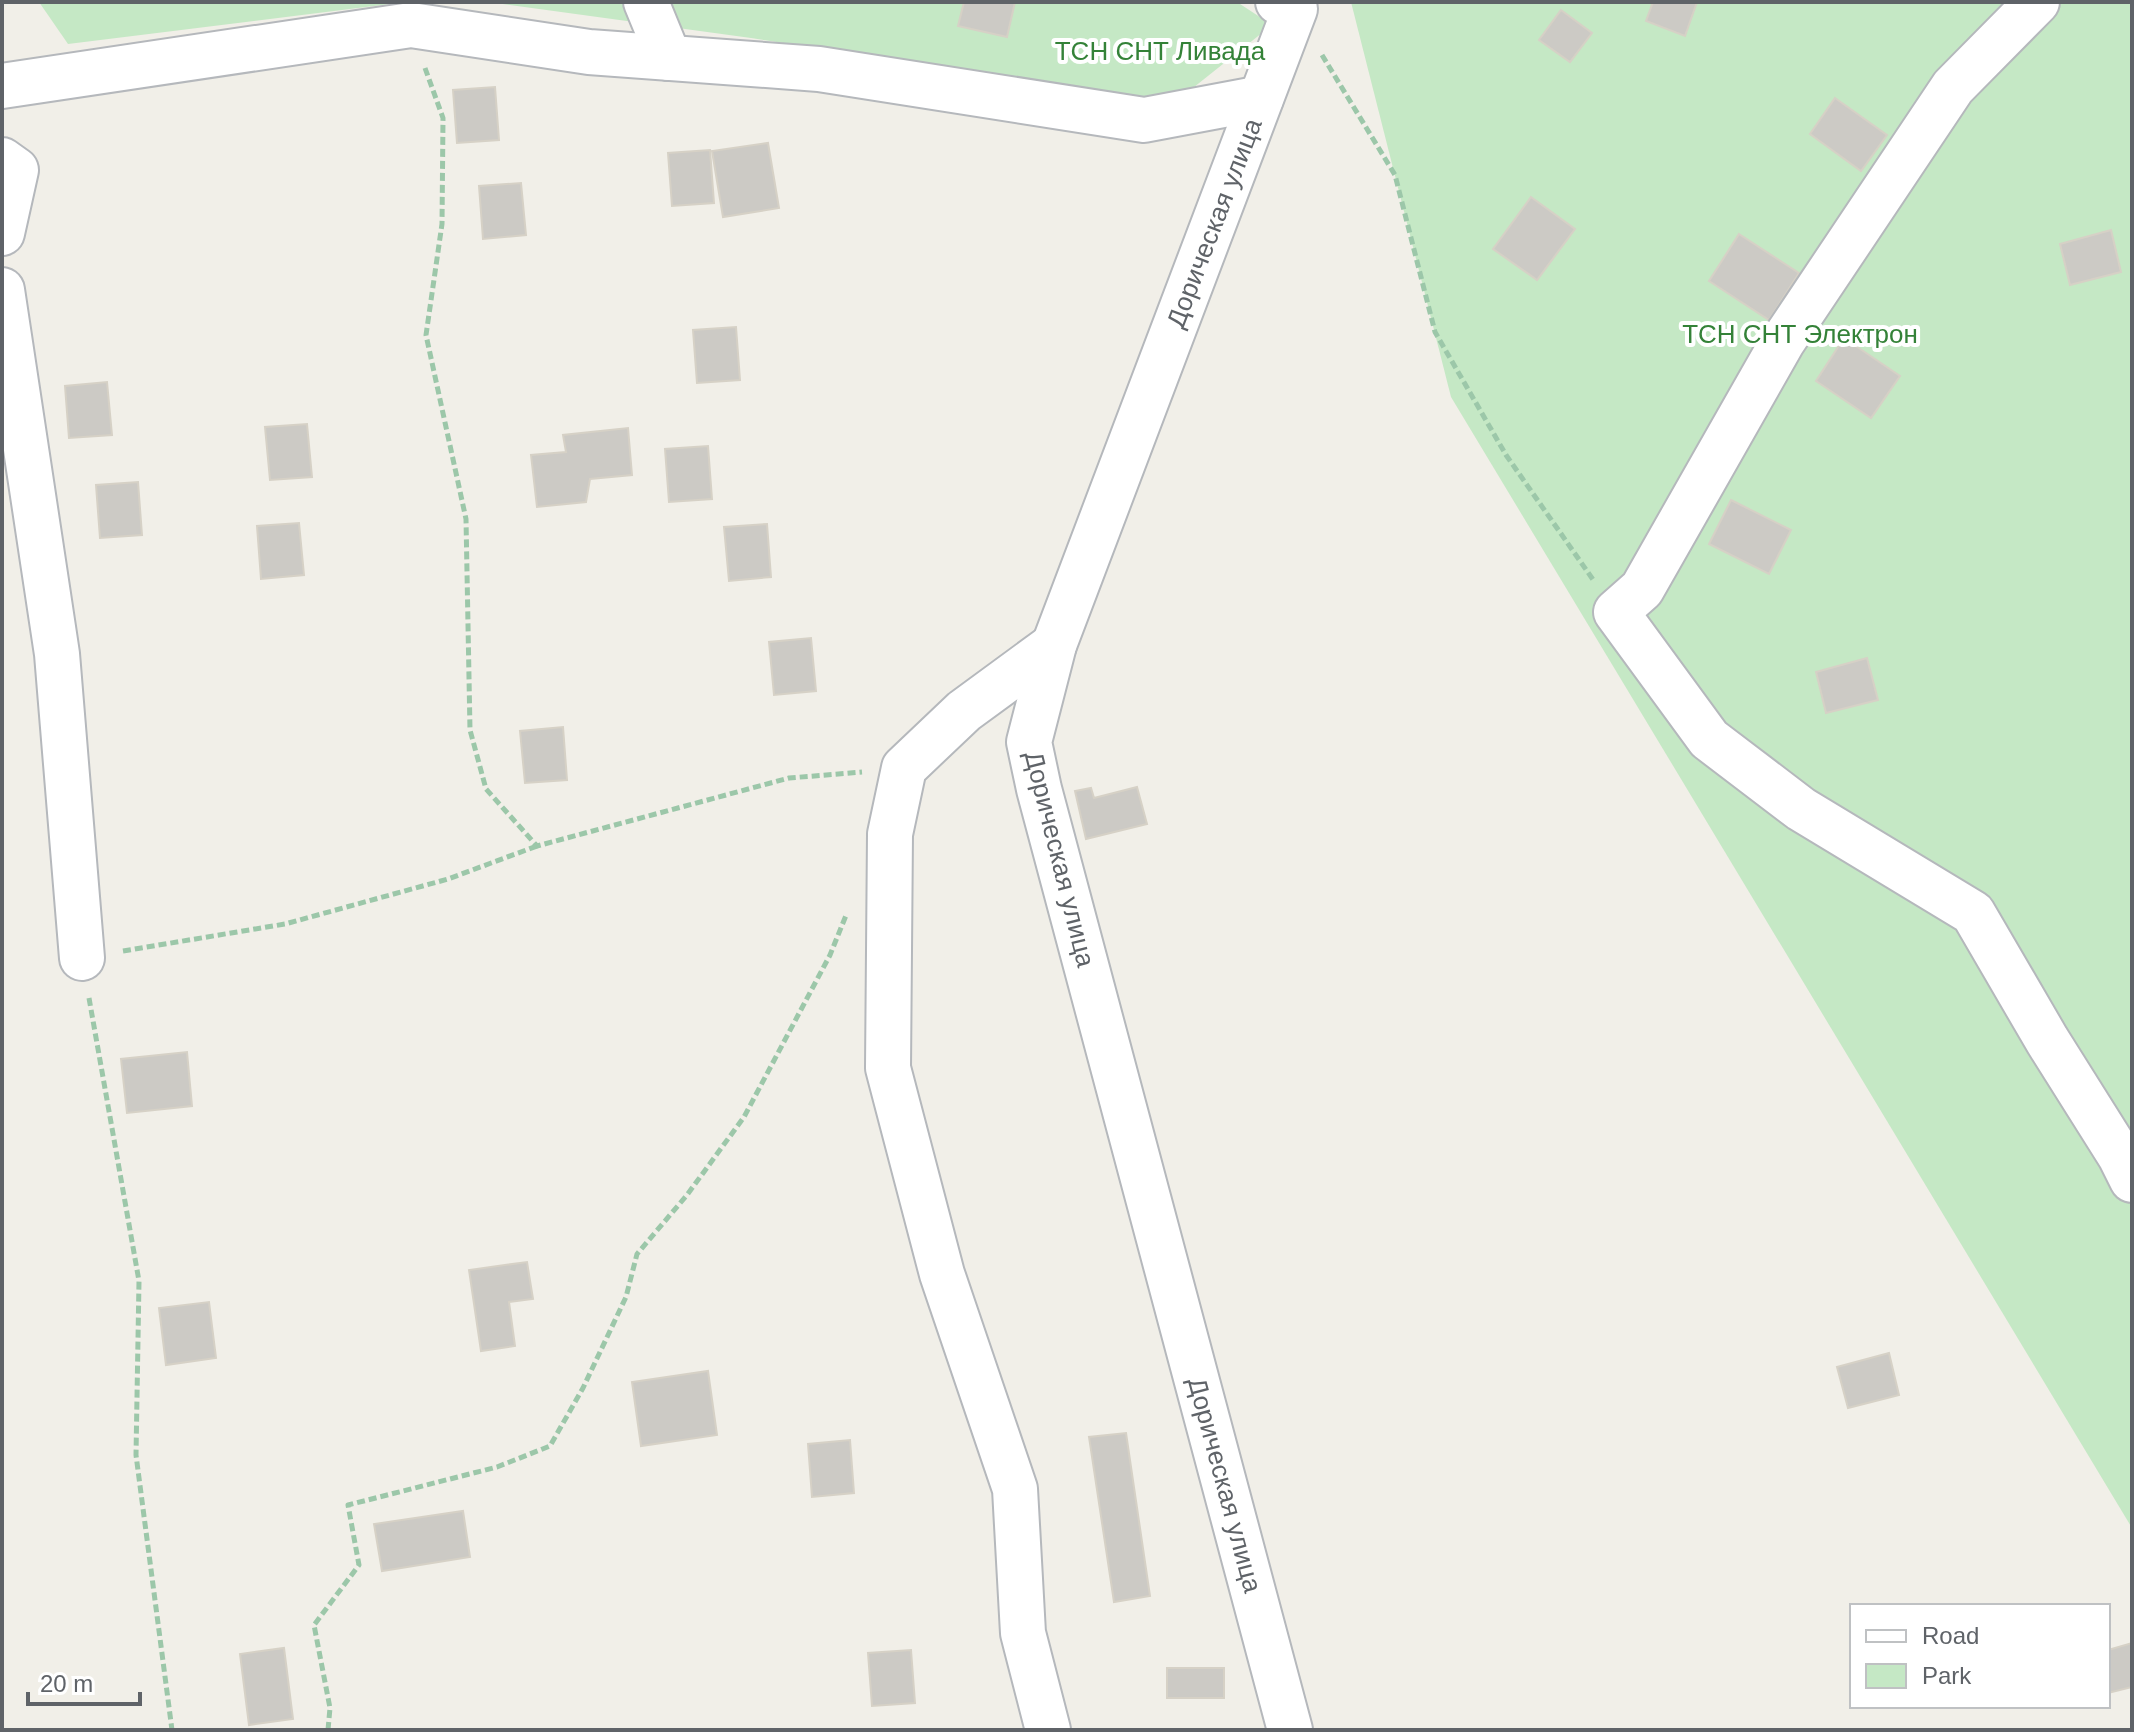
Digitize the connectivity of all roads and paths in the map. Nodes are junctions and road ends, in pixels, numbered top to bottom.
1 (646, 2) edge
2 (2037, 2) edge
3 (1286, 5) edge
4 (411, 25) junction
5 (669, 58) junction
6 (5, 79) edge
7 (1261, 98) junction
8 (2, 160) edge
9 (2, 233) edge
10 (2, 290) edge
11 (1616, 612) junction
12 (1054, 645) junction
13 (904, 768) junction
14 (537, 846) junction
15 (848, 912) dead end
16 (82, 958) junction
17 (2132, 1180) edge
18 (172, 1730) edge
19 (328, 1730) edge
20 (1048, 1730) edge
21 (1290, 1730) edge

1 - 5 street
2 - 11 street
3 - 7 street, Дорическая улица
3 - 11 path
4 - 5 street
4 - 6 street
4 - 14 path
5 - 7 street
7 - 12 street, Дорическая улица
8 - 9 street
10 - 16 street
11 - 17 street
12 - 13 street
12 - 21 street, Дорическая улица
13 - 14 path
13 - 20 street
14 - 16 path
15 - 19 path
16 - 18 path

